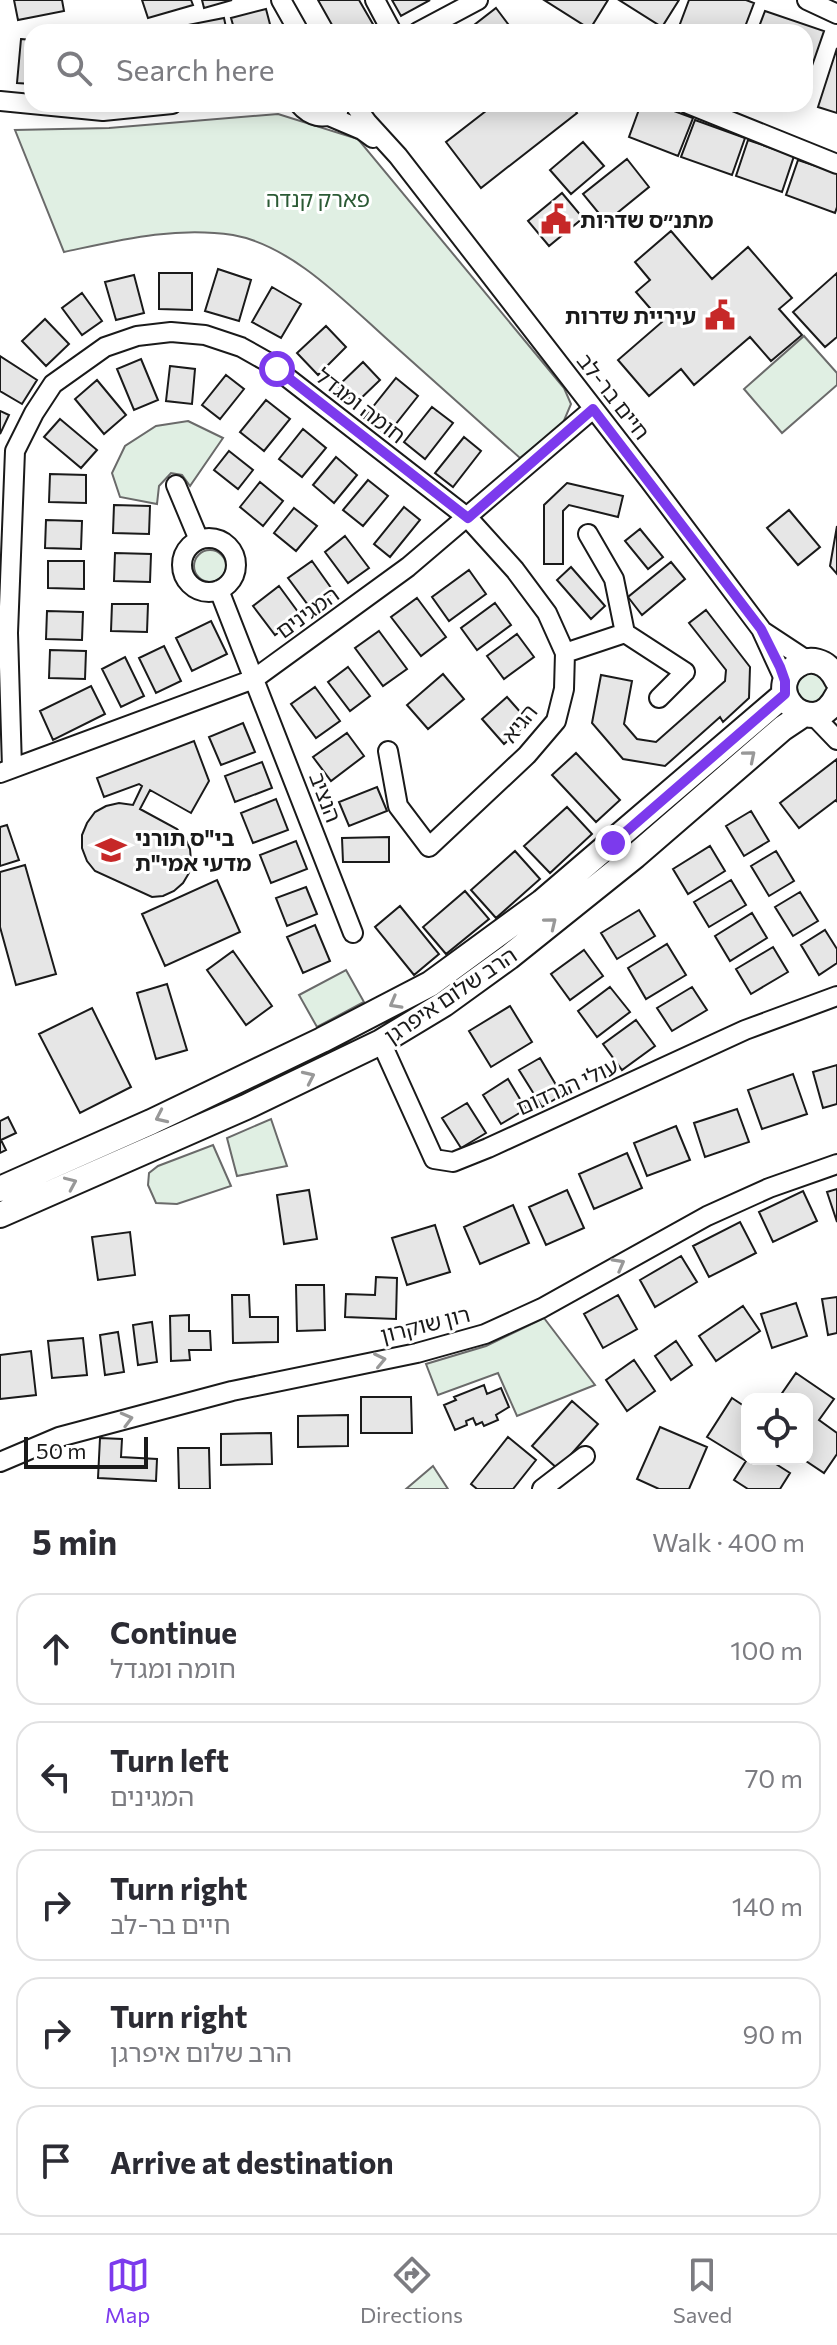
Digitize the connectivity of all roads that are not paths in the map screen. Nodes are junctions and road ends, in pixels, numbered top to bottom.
1 (375, 0) edge
2 (478, 0) edge
3 (807, 0) edge
4 (283, 3) edge
5 (837, 14) edge
6 (293, 24) edge
7 (388, 24) edge
8 (433, 24) edge
9 (0, 101) edge
10 (24, 103) edge
11 (308, 112) edge
12 (339, 112) edge
13 (360, 112) edge
14 (708, 112) edge
15 (329, 116) junction
16 (398, 156) junction
17 (837, 164) edge
18 (593, 409) junction
19 (176, 485) dead end
20 (468, 518) junction
21 (588, 534) dead end
22 (199, 540) junction
23 (219, 590) junction
24 (761, 629) junction
25 (625, 633) junction
26 (565, 653) junction
27 (822, 656) edge
28 (254, 679) junction
29 (837, 680) edge
30 (785, 688) junction
31 (659, 698) dead end
32 (837, 698) edge
33 (808, 714) junction
34 (837, 740) edge
35 (388, 751) dead end
36 (6, 771) edge
37 (353, 933) dead end
38 (837, 996) edge
39 (381, 1042) junction
40 (837, 1164) edge
41 (0, 1189) edge
42 (0, 1215) edge
43 (585, 1456) dead end
44 (0, 1462) edge
45 (542, 1489) edge

1 - 7 street
2 - 8 street
3 - 5 street
4 - 6 street
9 - 10 street
11 - 15 street, חיים בר-לב
12 - 15 street
13 - 16 street, חיים בר-לב
14 - 17 street
15 - 16 street, חיים בר-לב
16 - 18 street, חיים בר-לב
18 - 20 street, המגינים
18 - 24 street, חיים בר-לב
19 - 22 street
20 - 26 street, הגיא
20 - 28 street, המגינים
20 - 36 street, חומה ומגדל
21 - 25 street
22 - 23 street
22 - 23 street
23 - 28 street, הנציב
24 - 27 street, חיים בר-לב
24 - 30 street, חיים בר-לב
25 - 26 street
25 - 31 street
26 - 35 street, הגיא
27 - 29 main road
27 - 30 main road, הרב שלום איפרגן
28 - 36 street, המגינים
28 - 37 street, הנציב
30 - 33 main road
30 -> 41 main road, הרב שלום איפרגן
32 - 33 main road, הרב שלום איפרגן
33 - 34 street
39 -> 33 main road, הרב שלום איפרגן
38 - 39 street, עולי הגרדום
42 -> 39 main road, הרב שלום איפרגן
44 -> 40 street, רון שוקרון
43 - 45 street

